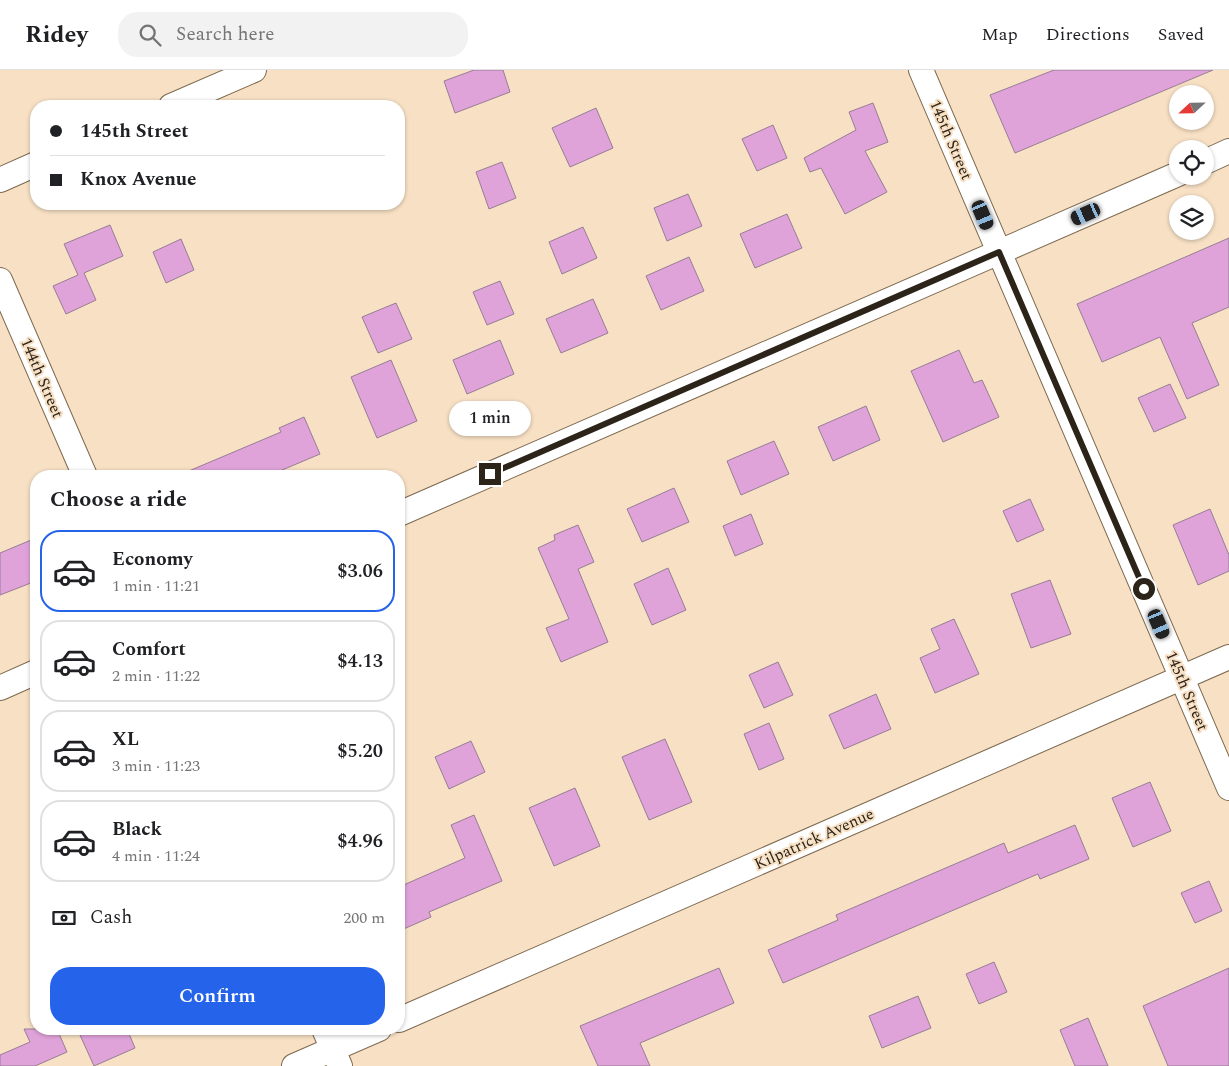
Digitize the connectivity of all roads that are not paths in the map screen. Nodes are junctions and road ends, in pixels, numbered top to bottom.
1 (254, 70) edge
2 (921, 70) edge
3 (185, 100) edge
4 (1229, 151) edge
5 (1214, 158) edge
6 (30, 167) edge
7 (1169, 178) edge
8 (0, 180) edge
9 (999, 252) junction
10 (0, 280) edge
11 (82, 470) edge
12 (405, 511) edge
13 (1229, 657) edge
14 (30, 675) edge
15 (1182, 678) junction
16 (0, 688) edge
17 (1229, 788) edge
18 (405, 1017) edge
19 (364, 1035) edge
20 (332, 1048) edge
21 (294, 1066) edge

1 - 3 street
2 - 9 street, 145th Street
4 - 5 street
6 - 8 street
7 - 9 street
9 - 12 street
9 - 15 street, 145th Street
10 - 11 street, 144th Street
13 - 15 street, Kilpatrick Avenue
14 - 16 street
15 - 17 street, 145th Street
15 - 18 street, Kilpatrick Avenue
19 - 20 street
20 - 21 street

